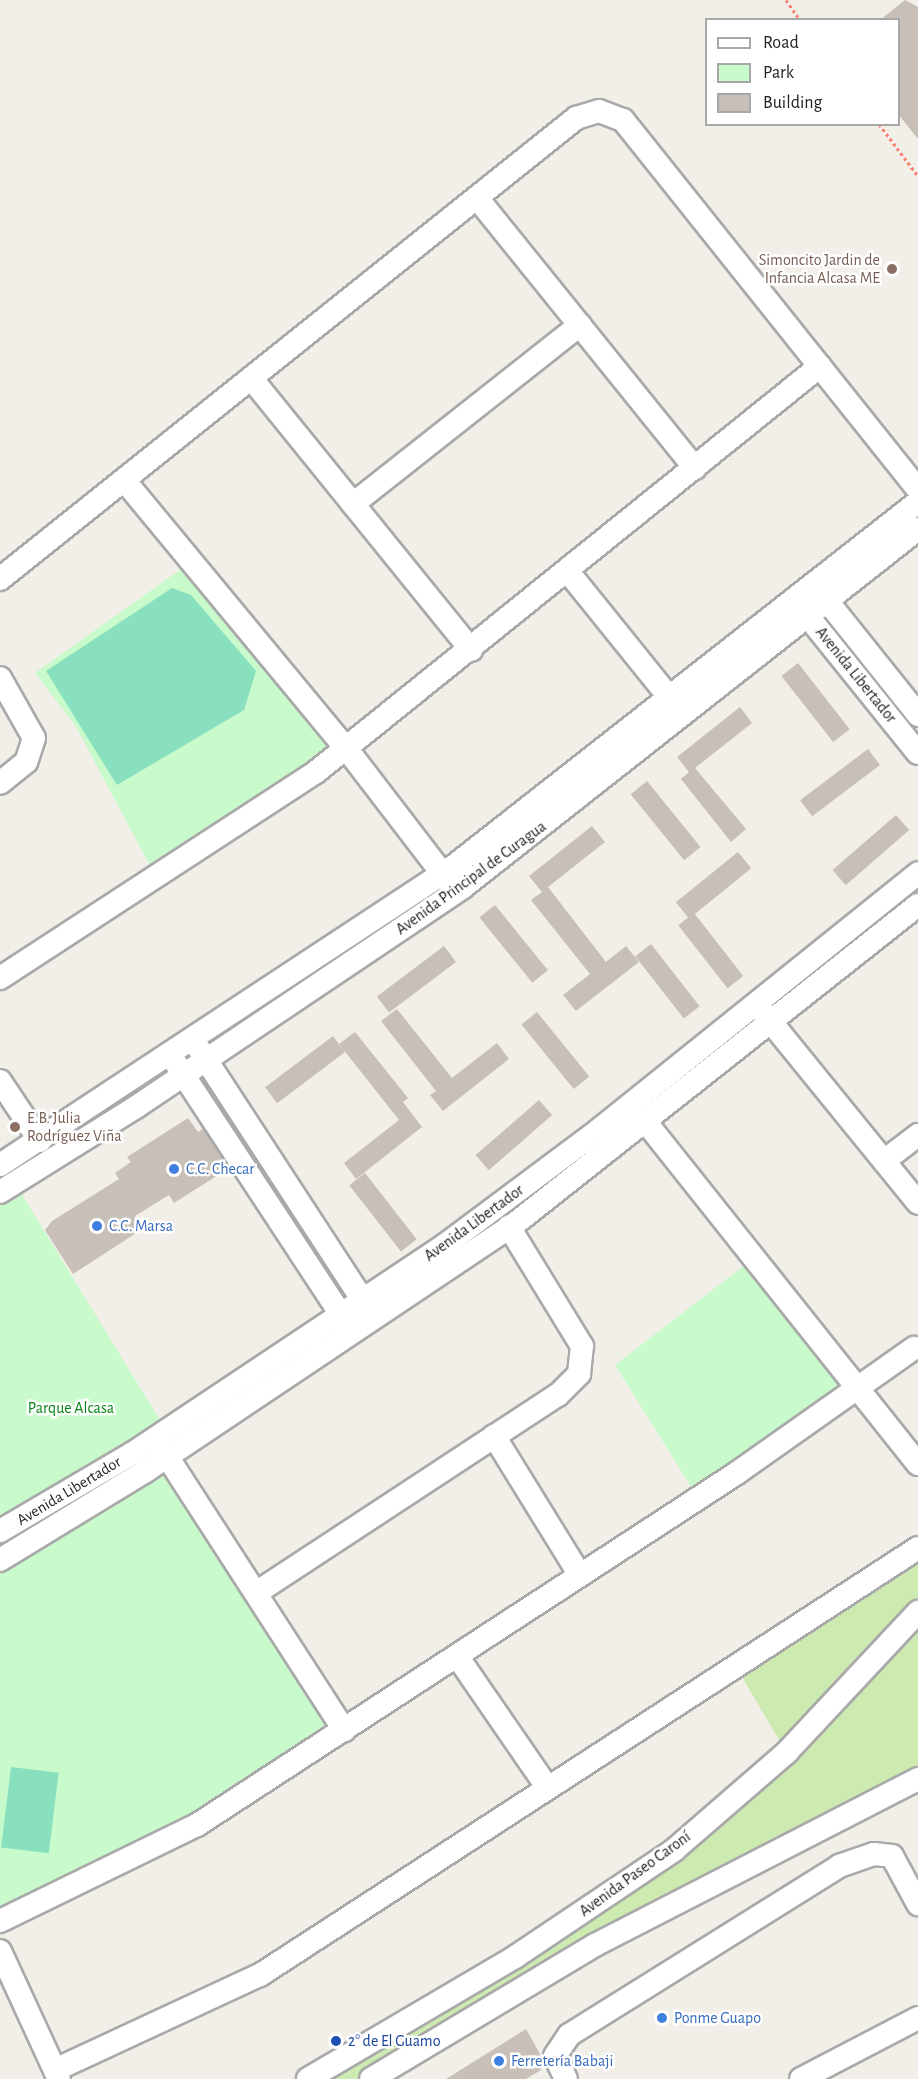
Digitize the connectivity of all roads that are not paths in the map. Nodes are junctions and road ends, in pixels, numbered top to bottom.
1 (477, 198) junction
2 (580, 325) junction
3 (820, 366) junction
4 (251, 378) junction
5 (695, 468) junction
6 (124, 480) junction
7 (918, 489) edge
8 (918, 502) edge
9 (353, 504) junction
10 (918, 529) edge
11 (569, 573) junction
12 (0, 579) edge
13 (819, 591) junction
14 (800, 606) junction
15 (471, 650) junction
16 (0, 678) edge
17 (669, 698) junction
18 (918, 715) edge
19 (346, 748) junction
20 (918, 753) edge
21 (0, 783) edge
22 (918, 873) edge
23 (449, 883) junction
24 (918, 905) edge
25 (0, 978) edge
26 (755, 1003) junction
27 (770, 1022) junction
28 (193, 1042) junction
29 (171, 1056) junction
30 (206, 1061) junction
31 (184, 1075) junction
32 (0, 1081) edge
33 (631, 1104) junction
34 (646, 1122) junction
35 (918, 1135) edge
36 (40, 1141) junction
37 (884, 1161) junction
38 (0, 1165) edge
39 (0, 1192) edge
40 (918, 1203) edge
41 (509, 1227) junction
42 (370, 1310) junction
43 (347, 1324) junction
44 (914, 1348) dead end
45 (858, 1389) junction
46 (494, 1436) junction
47 (155, 1438) junction
48 (168, 1457) junction
49 (918, 1464) edge
50 (0, 1531) edge
51 (918, 1548) edge
52 (0, 1560) edge
53 (580, 1575) junction
54 (256, 1593) junction
55 (918, 1612) edge
56 (457, 1656) junction
57 (344, 1730) junction
58 (918, 1779) edge
59 (547, 1787) junction
60 (918, 1904) edge
61 (0, 1921) edge
62 (0, 1951) edge
63 (918, 2018) edge
64 (828, 2072) edge
65 (57, 2075) edge
66 (308, 2079) edge
67 (371, 2079) edge
68 (566, 2079) edge
69 (803, 2079) edge

1 - 2 street
1 - 3 street
1 - 4 street
2 - 5 street
2 - 9 street
3 - 5 street
3 - 7 street
4 - 6 street
4 - 9 street
5 - 11 street
6 - 12 street
6 - 19 street
8 - 13 street, Avenida Principal de Curagua
9 - 15 street
10 - 13 street, Avenida Principal de Curagua
11 - 15 street
11 - 17 street
13 - 14 street, Avenida Principal de Curagua
13 - 18 street, Avenida Libertador
14 - 17 street, Avenida Principal de Curagua
14 - 20 street, Avenida Libertador
14 - 23 street, Avenida Principal de Curagua
15 - 19 street
16 - 21 street
17 - 23 street, Avenida Principal de Curagua
19 - 23 street
19 - 25 street
22 - 26 street, Avenida Libertador
23 - 28 street, Avenida Principal de Curagua
23 - 30 street, Avenida Principal de Curagua
24 - 27 street, Avenida Libertador
26 - 27 street
26 - 33 street, Avenida Libertador
27 - 34 street, Avenida Libertador
27 - 37 street
28 - 29 street, Avenida Principal de Curagua
28 - 30 street
29 - 31 street
29 - 36 street, Avenida Principal de Curagua
30 - 31 street, Avenida Principal de Curagua
30 - 42 street
31 - 39 street, Avenida Principal de Curagua
31 - 43 street
32 - 36 street
33 - 34 street
33 - 42 street, Avenida Libertador
34 - 41 street, Avenida Libertador
34 - 45 street
35 - 37 street
36 - 38 street, Avenida Principal de Curagua
37 - 40 street
41 - 42 street, Avenida Libertador
41 - 46 street
42 - 43 street, Avenida Libertador
43 - 47 street, Avenida Libertador
43 - 48 street, Avenida Libertador
44 - 45 street
45 - 49 street
45 - 53 street
46 - 53 street
46 - 54 street
47 - 48 street
47 - 50 street, Avenida Libertador
48 - 52 street, Avenida Libertador
48 - 54 street
51 - 59 street
53 - 56 street
54 - 57 street
55 - 66 street, Avenida Paseo Caroní
56 - 57 street
56 - 59 street
57 - 61 street
58 - 67 street
59 - 65 street
60 - 68 street
62 - 65 street
63 - 64 street
64 - 69 street

